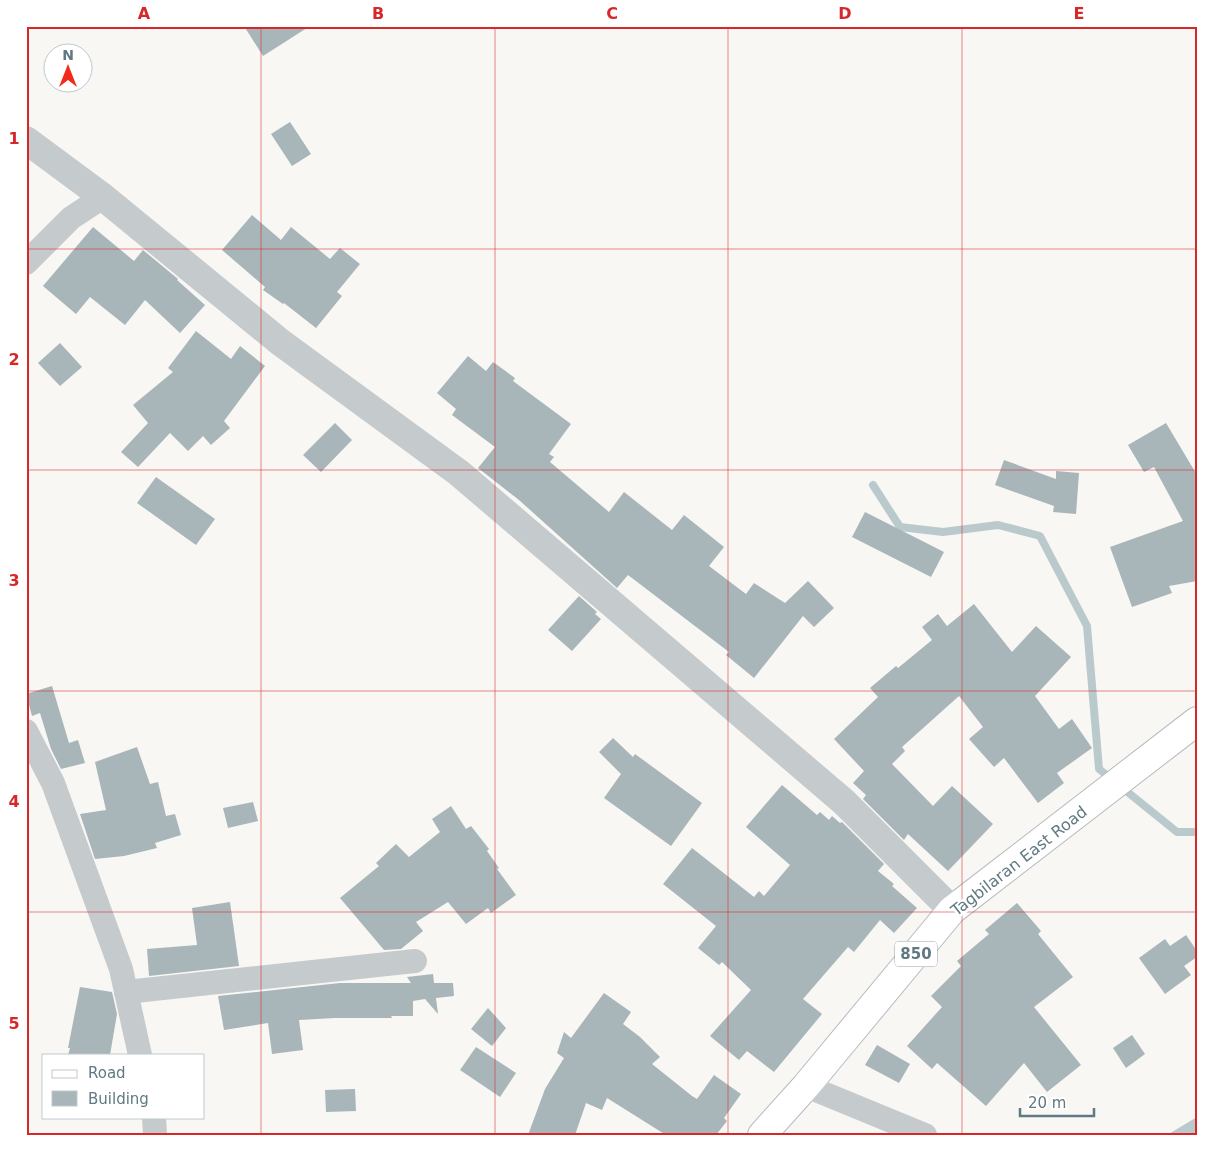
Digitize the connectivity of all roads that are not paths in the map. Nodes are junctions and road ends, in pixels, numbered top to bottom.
1 (26, 140) edge
2 (103, 197) junction
3 (26, 263) edge
4 (1197, 721) edge
5 (26, 731) edge
6 (952, 910) junction
7 (416, 961) dead end
8 (126, 992) junction
9 (140, 1054) edge
10 (806, 1086) junction
11 (154, 1118) edge
12 (155, 1135) edge
13 (762, 1135) edge
14 (925, 1135) edge

1 - 2 street
2 - 3 street
2 - 6 street
4 - 6 main road, Tagbilaran East Road / 850
5 - 8 street
6 - 10 main road, Tagbilaran East Road / 850
7 - 8 street
8 - 9 street
10 - 13 main road, Tagbilaran East Road / 850
10 - 14 street
11 - 12 street

